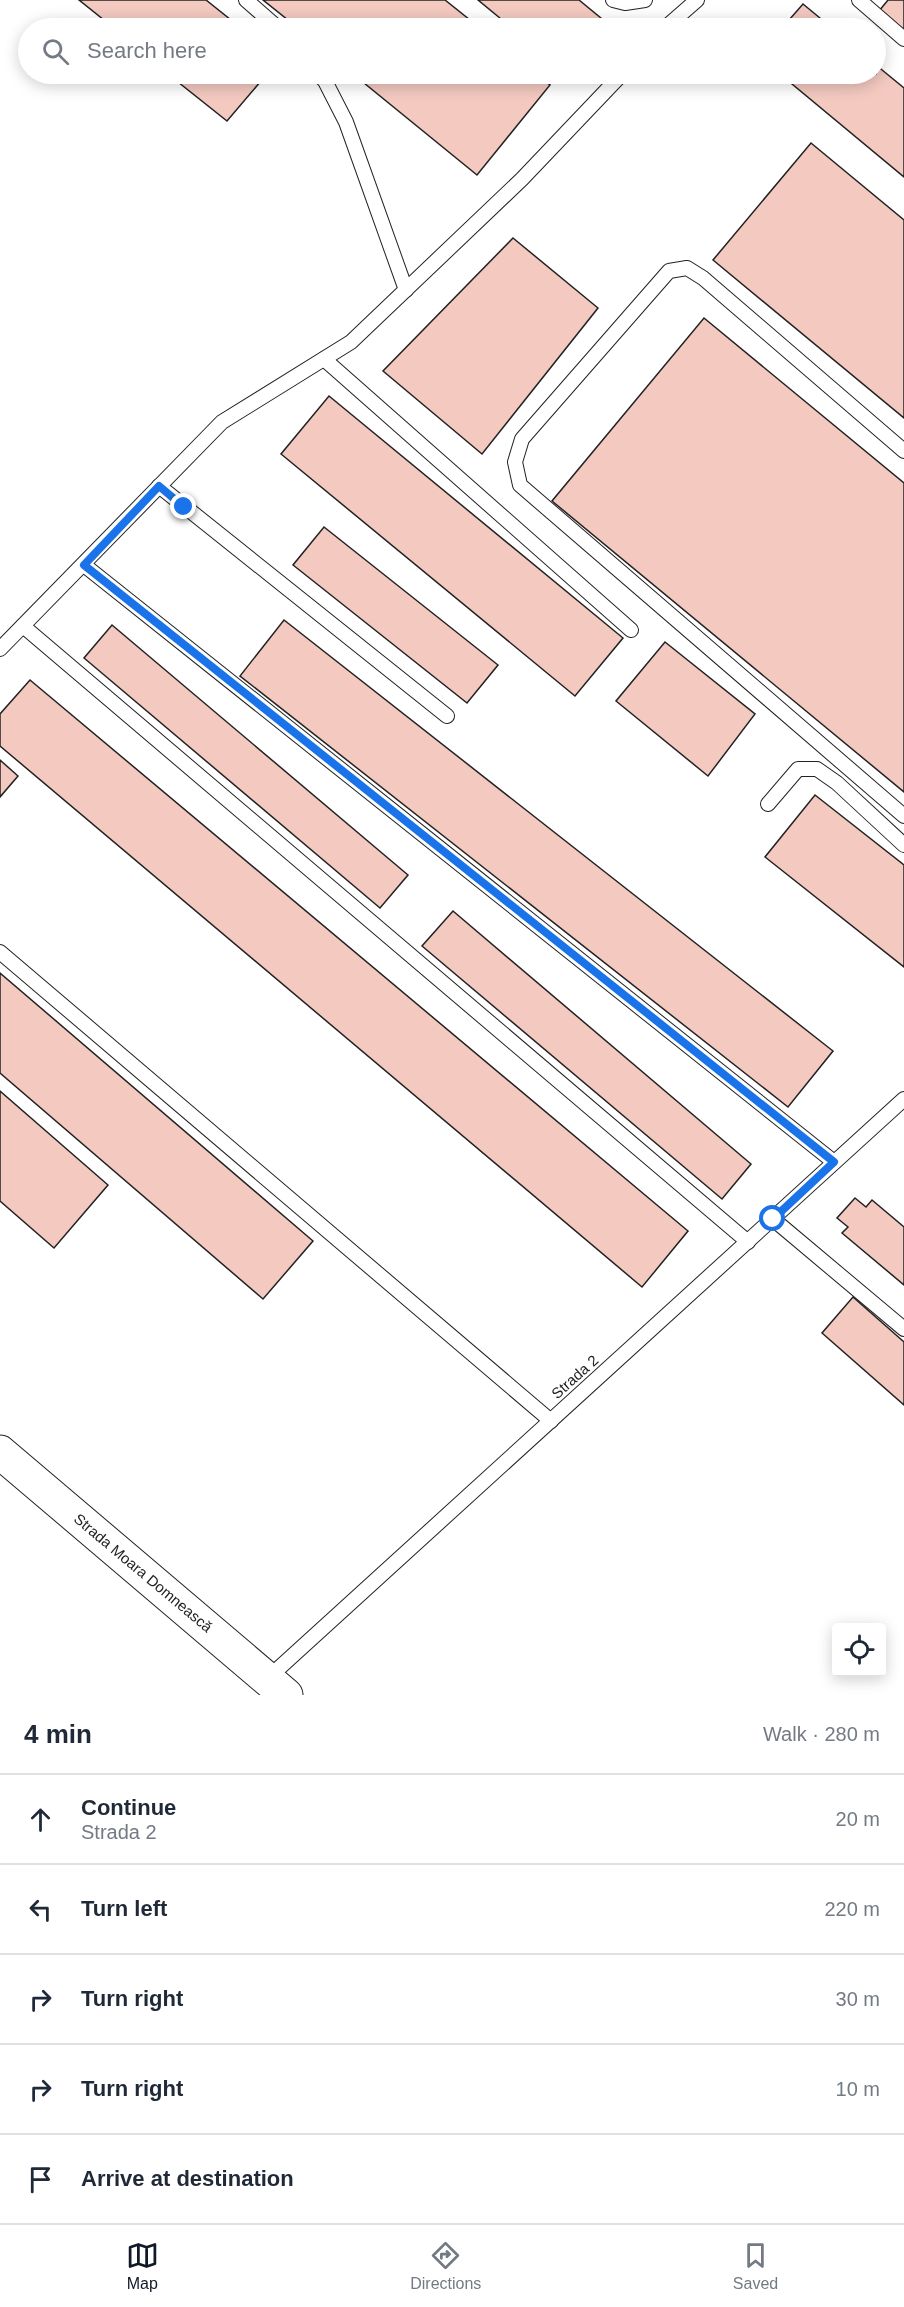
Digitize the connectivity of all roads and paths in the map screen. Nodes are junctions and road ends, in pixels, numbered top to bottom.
1 (246, 0) edge
2 (613, 0) edge
3 (645, 0) edge
4 (697, 0) edge
5 (859, 0) edge
6 (267, 18) edge
7 (676, 18) edge
8 (880, 18) edge
9 (886, 23) edge
10 (904, 39) edge
11 (327, 84) edge
12 (612, 84) edge
13 (406, 290) junction
14 (324, 359) junction
15 (904, 451) edge
16 (159, 486) junction
17 (84, 565) junction
18 (23, 626) junction
19 (631, 630) dead end
20 (0, 650) edge
21 (447, 716) dead end
22 (768, 804) dead end
23 (904, 816) edge
24 (904, 845) edge
25 (0, 952) edge
26 (904, 1099) edge
27 (834, 1162) junction
28 (773, 1219) junction
29 (748, 1242) junction
30 (904, 1329) edge
31 (551, 1421) junction
32 (0, 1452) edge
33 (276, 1687) edge

1 - 6 lane
2 - 3 lane
4 - 7 lane
5 - 8 lane
9 - 10 lane
11 - 13 lane
12 - 13 lane
13 - 14 lane
14 - 16 lane
14 - 19 lane
15 - 23 lane
16 - 17 lane
16 - 21 lane
17 - 18 lane
17 - 27 lane
18 - 20 lane
18 - 29 lane
22 - 24 lane
25 - 31 lane
26 - 27 lane, Strada 2
27 - 28 lane, Strada 2
28 - 29 lane, Strada 2
28 - 30 lane
29 - 31 lane, Strada 2
31 - 33 lane, Strada 2
32 - 33 street, Strada Moara Domnească

